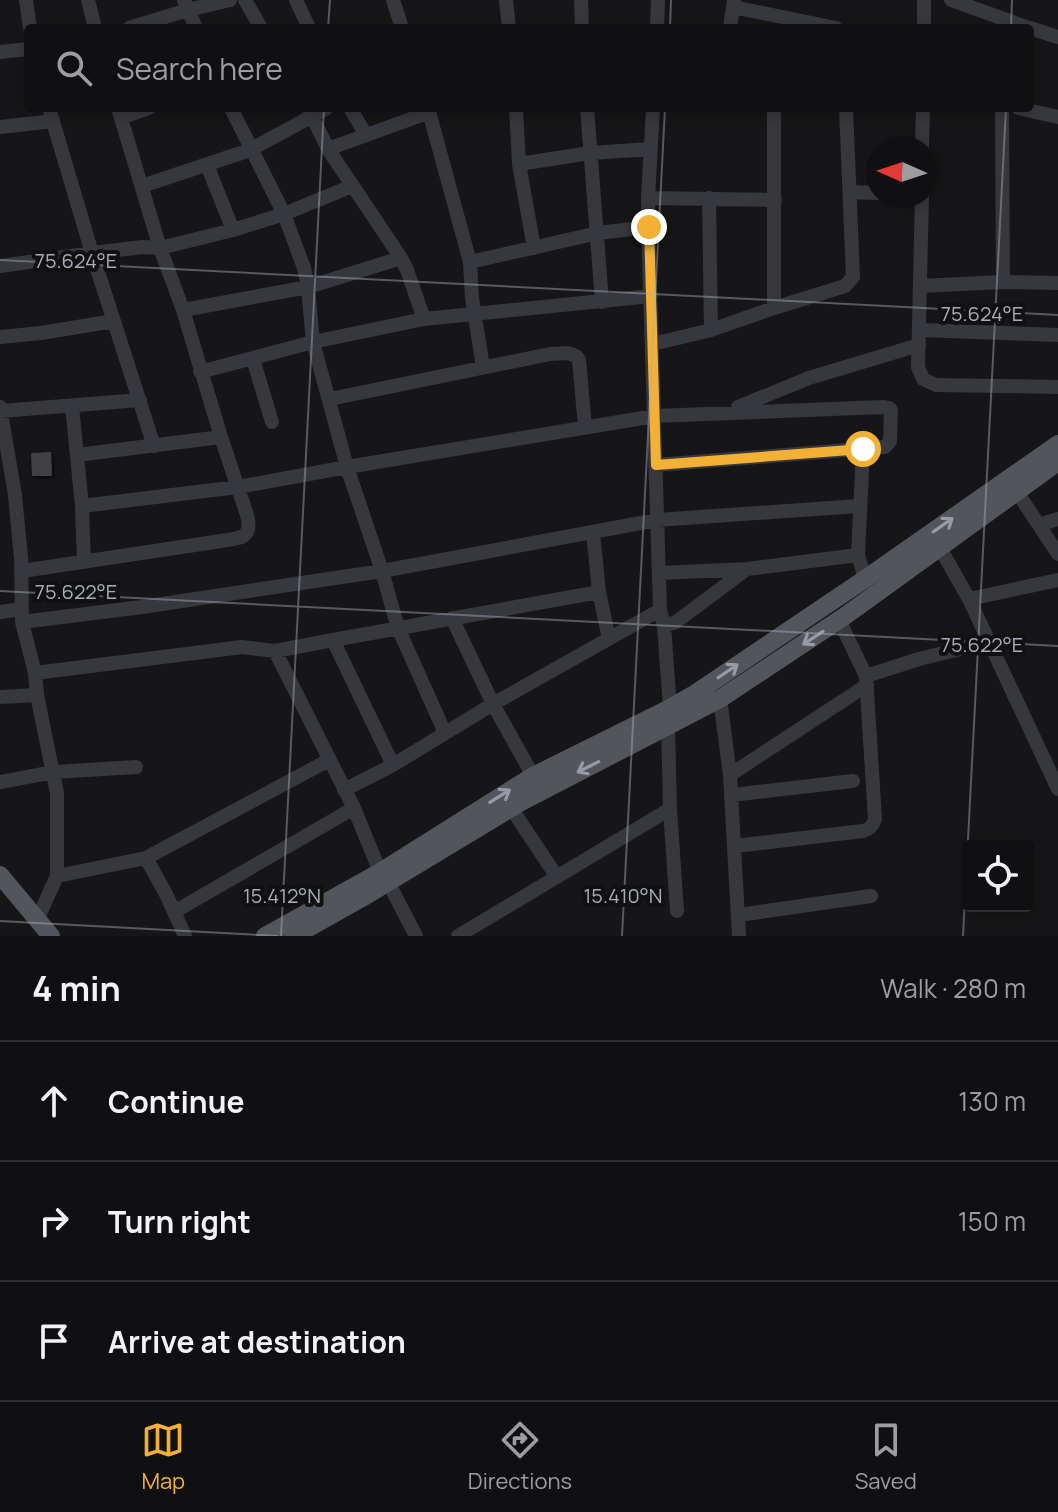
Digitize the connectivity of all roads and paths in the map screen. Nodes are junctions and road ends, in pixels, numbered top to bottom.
1 (26, 0) edge
2 (88, 0) edge
3 (230, 0) edge
4 (245, 0) edge
5 (296, 0) edge
6 (393, 0) edge
7 (506, 0) edge
8 (581, 0) edge
9 (658, 0) edge
10 (924, 0) edge
11 (951, 0) edge
12 (734, 4) edge
13 (186, 5) edge
14 (29, 24) edge
15 (94, 24) edge
16 (139, 24) edge
17 (194, 24) edge
18 (259, 24) edge
19 (307, 24) edge
20 (401, 24) edge
21 (509, 24) edge
22 (582, 24) edge
23 (657, 24) edge
24 (731, 24) edge
25 (819, 24) edge
26 (924, 24) edge
27 (1001, 24) edge
28 (1034, 29) edge
29 (1058, 37) edge
30 (24, 49) edge
31 (0, 52) edge
32 (233, 112) edge
33 (310, 112) edge
34 (352, 112) edge
35 (424, 112) edge
36 (430, 112) edge
37 (516, 112) edge
38 (587, 112) edge
39 (653, 112) edge
40 (774, 112) edge
41 (846, 112) edge
42 (923, 112) edge
43 (1002, 112) edge
44 (1034, 112) edge
45 (120, 113) edge
46 (51, 114) edge
47 (1058, 117) edge
48 (0, 127) edge
49 (366, 135) junction
50 (922, 136) edge
51 (328, 149) junction
52 (651, 149) junction
53 (250, 150) junction
54 (590, 153) junction
55 (519, 164) junction
56 (207, 165) junction
57 (142, 186) junction
58 (352, 186) junction
59 (850, 192) junction
60 (866, 193) edge
61 (648, 198) junction
62 (709, 198) junction
63 (775, 200) junction
64 (922, 208) edge
65 (284, 214) junction
66 (649, 227) junction
67 (233, 230) junction
68 (598, 233) junction
69 (160, 248) junction
70 (534, 248) junction
71 (92, 253) junction
72 (401, 258) junction
73 (470, 262) junction
74 (0, 266) edge
75 (1003, 282) junction
76 (1058, 283) edge
77 (921, 286) junction
78 (308, 287) junction
79 (651, 296) junction
80 (602, 302) junction
81 (774, 308) junction
82 (183, 310) junction
83 (475, 313) junction
84 (424, 319) junction
85 (114, 321) junction
86 (711, 330) junction
87 (920, 330) junction
88 (1058, 335) edge
89 (0, 337) edge
90 (313, 342) junction
91 (653, 344) junction
92 (919, 345) junction
93 (253, 359) junction
94 (483, 367) junction
95 (200, 372) junction
96 (1058, 387) edge
97 (330, 399) junction
98 (140, 400) junction
99 (72, 406) junction
100 (1, 409) edge
101 (727, 412) junction
102 (655, 416) junction
103 (272, 422) dead end
104 (585, 427) junction
105 (221, 437) junction
106 (1058, 444) edge
107 (154, 446) junction
108 (863, 449) junction
109 (77, 455) junction
110 (1058, 462) edge
111 (656, 465) junction
112 (347, 467) junction
113 (238, 487) junction
114 (1017, 492) junction
115 (82, 506) junction
116 (859, 506) junction
117 (1058, 519) edge
118 (657, 520) junction
119 (1039, 525) junction
120 (593, 532) junction
121 (940, 548) junction
122 (1058, 554) edge
123 (858, 555) junction
124 (84, 562) junction
125 (747, 569) junction
126 (22, 571) junction
127 (382, 571) junction
128 (660, 573) junction
129 (865, 579) junction
130 (1058, 580) edge
131 (599, 592) junction
132 (969, 599) junction
133 (660, 610) junction
134 (0, 612) edge
135 (22, 616) junction
136 (452, 618) junction
137 (839, 620) junction
138 (664, 626) junction
139 (398, 628) junction
140 (609, 639) junction
141 (333, 640) junction
142 (989, 642) junction
143 (275, 651) junction
144 (35, 673) junction
145 (866, 680) junction
146 (37, 695) junction
147 (0, 697) edge
148 (720, 699) junction
149 (493, 704) junction
150 (669, 717) junction
151 (445, 733) junction
152 (329, 760) junction
153 (393, 765) junction
154 (136, 767) dead end
155 (54, 772) junction
156 (730, 775) junction
157 (533, 776) junction
158 (853, 781) dead end
159 (0, 782) edge
160 (1058, 789) edge
161 (344, 790) junction
162 (732, 795) junction
163 (354, 808) junction
164 (511, 808) junction
165 (670, 809) junction
166 (735, 846) junction
167 (146, 858) junction
168 (0, 875) edge
169 (57, 876) junction
170 (384, 877) junction
171 (557, 877) junction
172 (871, 896) dead end
173 (677, 911) dead end
174 (174, 912) junction
175 (739, 915) junction
176 (37, 920) junction
177 (51, 936) edge
178 (185, 936) edge
179 (265, 936) edge
180 (294, 936) edge
181 (416, 936) edge
182 (458, 936) edge
183 (739, 936) edge

1 - 14 street
2 - 15 street
3 - 13 street
4 - 18 street
5 - 19 street
6 - 20 street
7 - 21 street
8 - 22 street
9 - 23 street
10 - 26 street
11 - 27 street
12 - 24 street
12 - 25 street
13 - 16 street
13 - 17 street
28 - 29 street
30 - 31 street
32 - 53 street
33 - 51 street
33 - 53 street
34 - 49 street
35 - 49 street
36 - 73 street
37 - 55 street
38 - 54 street
39 - 52 street
40 - 63 street
41 - 59 street
42 - 50 street
43 - 75 street
44 - 47 street
45 - 57 street
46 - 48 street
46 - 71 street
49 - 51 street
51 - 58 street
52 - 54 street
52 - 61 street
53 - 56 street
53 - 65 street
54 - 55 street
54 - 68 street
55 - 70 street
56 - 57 street
56 - 67 street
57 - 69 street
58 - 65 street
58 - 72 street
59 - 60 street
59 - 81 street
61 - 62 street
61 - 66 street
62 - 63 street
62 - 86 street
63 - 81 street
64 - 77 street
65 - 67 street
65 - 78 street
66 - 68 street
66 - 79 street
67 - 69 street
68 - 70 street
68 - 80 street
69 - 71 street
69 - 82 street
70 - 73 street
71 - 74 street
71 - 85 street
72 - 78 street
72 - 84 street
73 - 83 street
75 - 76 street
75 - 77 street
77 - 87 street
78 - 82 street
78 - 90 street
79 - 80 street
79 - 91 street
80 - 83 street
81 - 86 street
82 - 95 street
83 - 84 street
83 - 94 street
84 - 90 street
85 - 89 street
85 - 98 street
86 - 91 street
87 - 88 street
87 - 92 street
90 - 93 street
90 - 97 street
91 - 102 street
92 - 96 street
92 - 101 street
93 - 95 street
93 - 103 street
94 - 97 street
94 - 104 street
95 - 105 street
97 - 112 street
98 - 99 street
98 - 107 street
99 - 100 street
99 - 109 street
100 - 126 street
101 - 102 street
101 - 108 street
102 - 104 street
102 - 111 street
104 - 112 street
105 - 107 street
105 - 113 street
129 -> 106 main road
107 - 109 street
108 - 111 street
108 - 116 street
109 - 115 street
110 - 114 main road
111 - 118 street
112 - 113 street
112 - 127 street
113 - 115 street
113 - 124 street
114 - 119 street
114 - 121 main road
115 - 124 street
116 - 118 street
116 - 123 street
117 - 119 street
118 - 120 street
118 - 128 street
119 - 122 street
120 - 127 street
120 - 131 street
121 - 132 street
121 - 137 main road
123 - 125 street
123 - 129 street
124 - 126 street
125 - 128 street
125 - 138 street
126 - 135 street
127 - 135 street
127 - 139 street
128 - 133 street
150 -> 129 main road
130 - 132 street
131 - 136 street
131 - 140 street
132 - 142 street
133 - 138 street
133 - 140 street
134 - 135 street
135 - 144 street
136 - 139 street
136 - 149 street
137 - 145 street
137 -> 148 main road
138 - 150 street
139 - 141 street
139 - 151 street
140 - 149 street
141 - 143 street
141 - 153 street
142 - 145 street
142 - 160 street
143 - 144 street
143 - 152 street
144 - 146 street
145 - 156 street
145 - 166 street
146 - 147 street
146 - 155 street
148 - 150 main road
148 - 156 street
149 - 151 street
149 - 157 street
150 - 157 main road
150 -> 164 main road
150 - 165 street
151 - 153 street
152 - 161 street
152 - 167 street
153 - 161 street
154 - 155 street
155 - 159 street
155 - 169 street
156 - 162 street
170 -> 157 main road
158 - 162 street
161 - 163 street
162 - 166 street
163 - 170 street
163 - 174 street
164 - 170 main road
164 - 171 street
165 - 171 street
165 - 173 street
166 - 175 street
167 - 169 street
167 - 174 street
168 - 176 main road
169 - 176 street
170 - 179 main road
170 - 180 main road
170 - 181 street
171 - 182 street
172 - 175 street
174 - 178 street
175 - 183 street
176 - 177 main road

